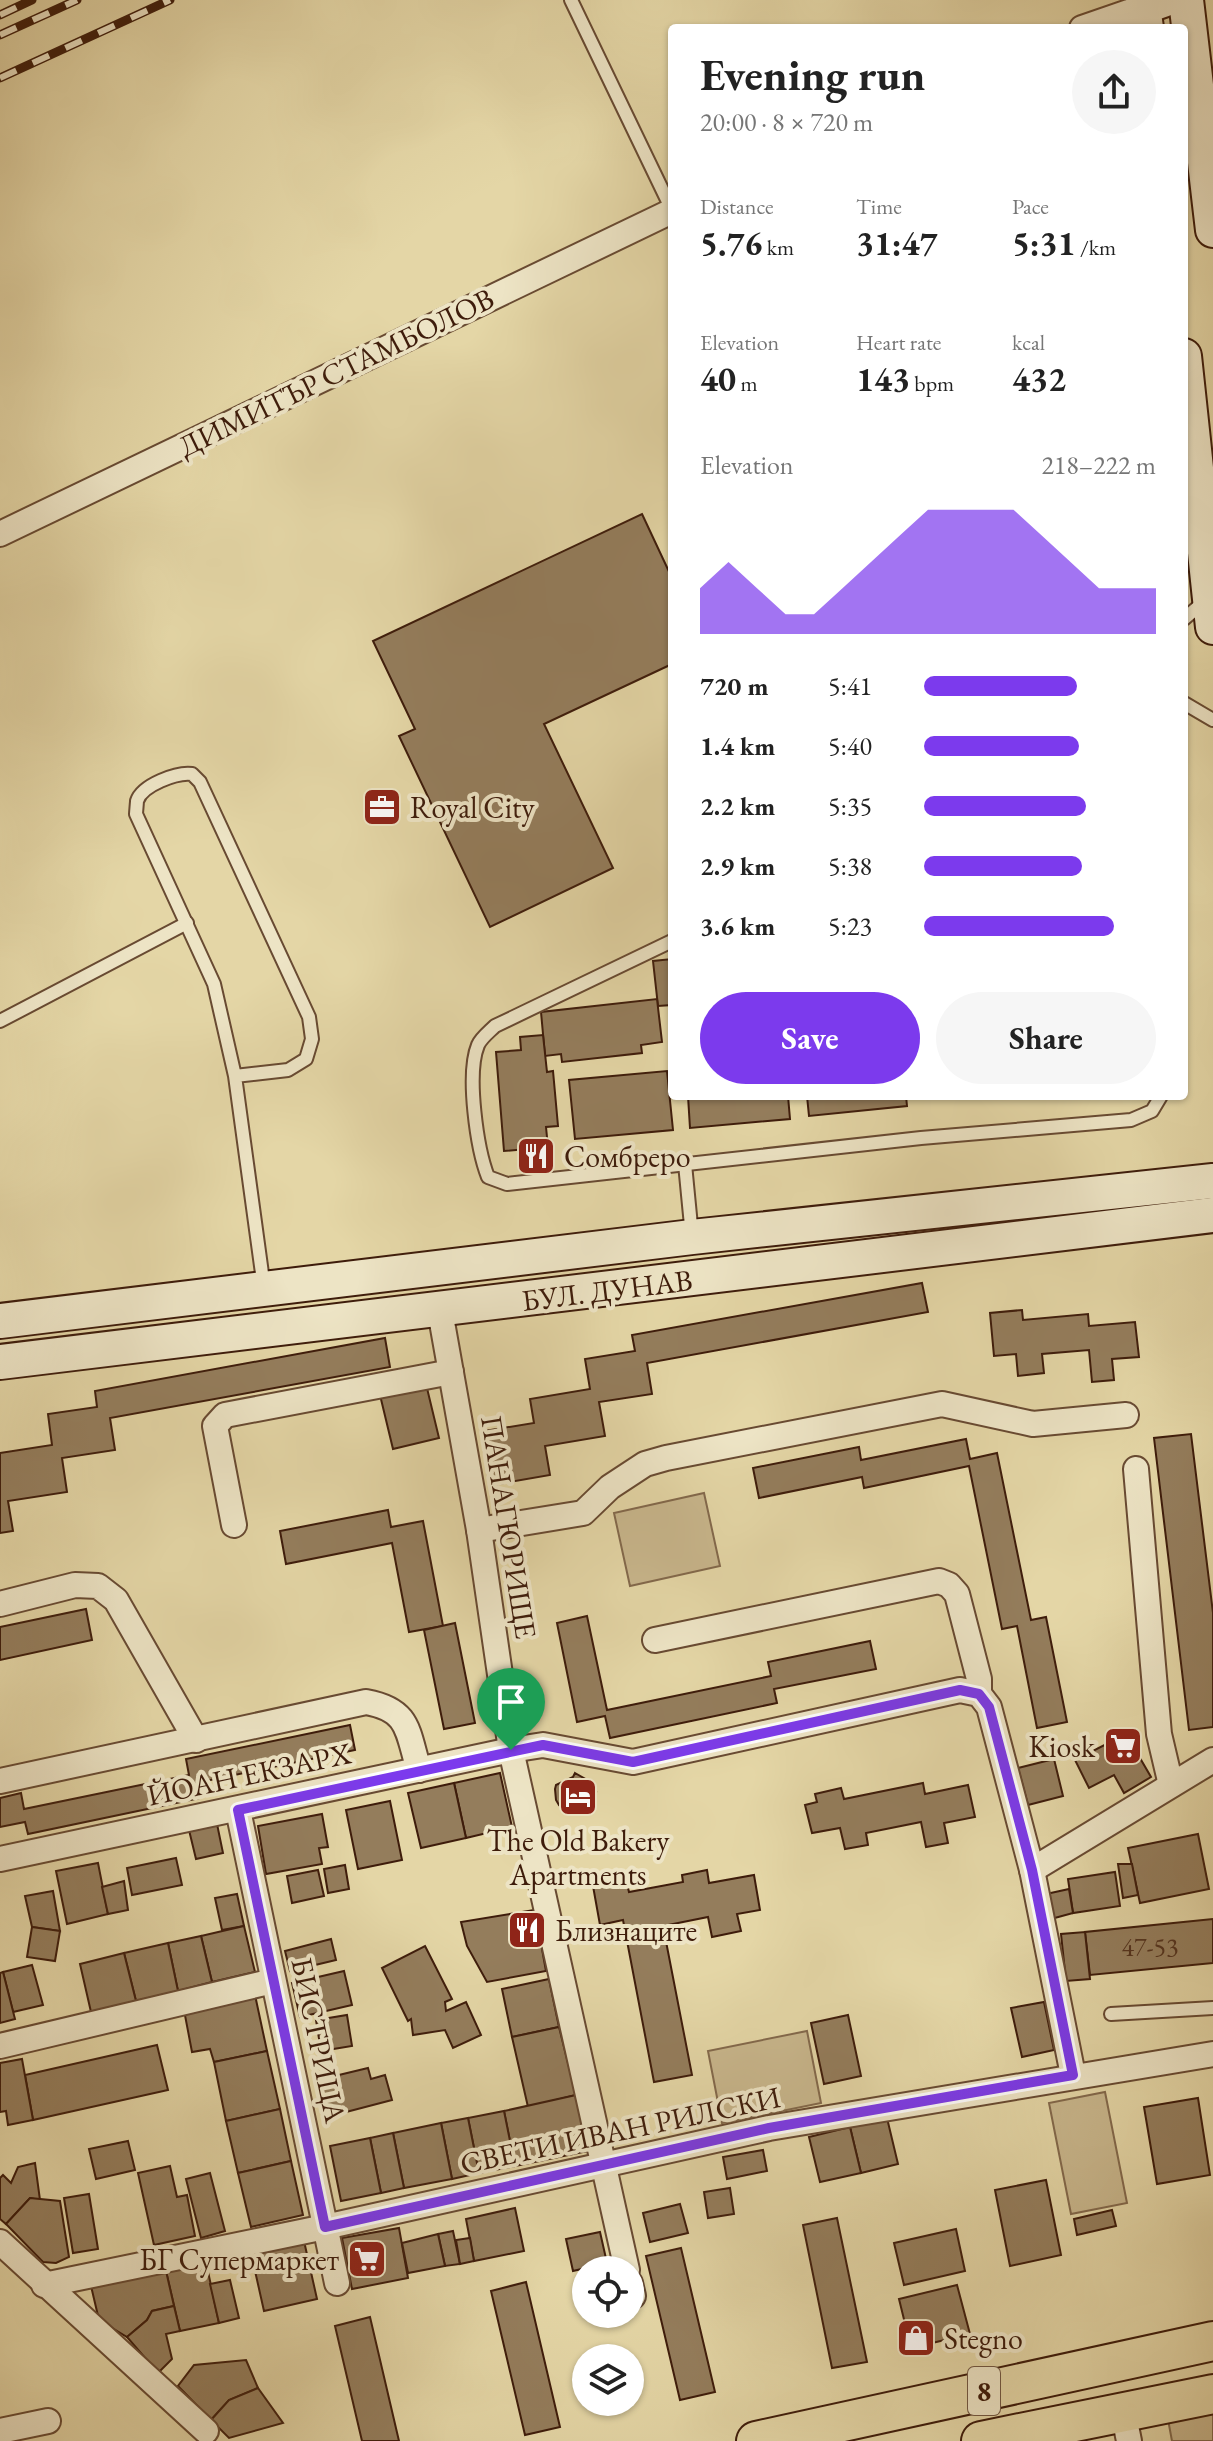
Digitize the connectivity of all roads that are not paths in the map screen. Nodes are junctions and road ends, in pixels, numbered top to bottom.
1 (571, 0) edge
2 (1186, 0) edge
3 (1151, 12) edge
4 (1099, 24) edge
5 (668, 202) edge
6 (668, 212) edge
7 (1213, 230) edge
8 (1188, 393) edge
9 (0, 534) edge
10 (1212, 612) edge
11 (1188, 618) edge
12 (1188, 705) edge
13 (1213, 720) edge
14 (187, 923) junction
15 (668, 943) edge
16 (0, 1021) edge
17 (235, 1076) junction
18 (1159, 1100) edge
19 (685, 1164) junction
20 (1213, 1181) edge
21 (1213, 1215) edge
22 (692, 1237) junction
23 (264, 1290) junction
24 (440, 1311) junction
25 (0, 1321) edge
26 (0, 1362) edge
27 (451, 1372) junction
28 (1126, 1415) dead end
29 (1136, 1469) dead end
30 (234, 1525) dead end
31 (479, 1530) junction
32 (0, 1604) edge
33 (655, 1640) dead end
34 (979, 1694) junction
35 (196, 1740) junction
36 (511, 1750) junction
37 (1213, 1760) edge
38 (419, 1770) junction
39 (0, 1781) edge
40 (1171, 1785) junction
41 (238, 1810) junction
42 (0, 1859) edge
43 (1032, 1870) junction
44 (273, 1981) junction
45 (1213, 2008) edge
46 (1111, 2014) dead end
47 (0, 2046) edge
48 (1213, 2054) edge
49 (1073, 2075) junction
50 (606, 2165) junction
51 (325, 2227) junction
52 (0, 2242) edge
53 (624, 2256) edge
54 (337, 2283) dead end
55 (44, 2285) junction
56 (1213, 2341) edge
57 (1213, 2394) edge
58 (48, 2421) dead end
59 (1126, 2426) edge
60 (0, 2431) edge
61 (206, 2431) dead end
62 (756, 2441) edge
63 (981, 2441) edge

1 - 5 lane
2 - 7 main road
3 - 4 street
6 - 9 street, ДИМИТЪР СТАМБОЛОВ
8 - 10 main road
10 - 11 lane
12 - 13 lane
14 - 16 lane
14 - 17 lane
14 - 17 lane
15 - 19 lane
17 - 23 lane
18 - 19 lane
19 - 22 lane
20 - 22 main road, БУЛ. ДУНАВ
21 - 24 main road, БУЛ. ДУНАВ
22 - 23 main road, БУЛ. ДУНАВ
23 - 25 main road, БУЛ. ДУНАВ
24 - 26 main road, БУЛ. ДУНАВ
24 - 27 street, ПАНАГЮРИЩЕ
27 - 30 street
27 - 31 street, ПАНАГЮРИЩЕ
28 - 31 street
29 - 40 street
31 - 36 street, ПАНАГЮРИЩЕ
32 - 35 street
33 - 34 street
34 - 36 street, ЙОАН ЕКЗАРХ
34 - 43 street
35 - 38 street
35 - 39 street
36 - 38 street, ЙОАН ЕКЗАРХ
36 - 50 street, ПАНАГЮРИЩЕ
37 - 40 street
38 - 41 street, ЙОАН ЕКЗАРХ
40 - 43 street
41 - 42 street, ЙОАН ЕКЗАРХ
41 - 44 street, БИСТРИЦА
43 - 49 street
44 - 47 street
44 - 51 street, БИСТРИЦА
45 - 46 lane
48 - 49 street, СВЕТИ ИВАН РИЛСКИ
49 - 50 street, СВЕТИ ИВАН РИЛСКИ
50 - 51 street, СВЕТИ ИВАН РИЛСКИ
50 - 53 street, ПАНАГЮРИЩЕ
51 - 54 street, БИСТРИЦА
51 - 55 street, СВЕТИ ИВАН РИЛСКИ
52 - 55 street
55 - 61 street
56 - 62 main road, 8
57 - 59 main road, 8
58 - 60 street
59 - 63 main road, 8

